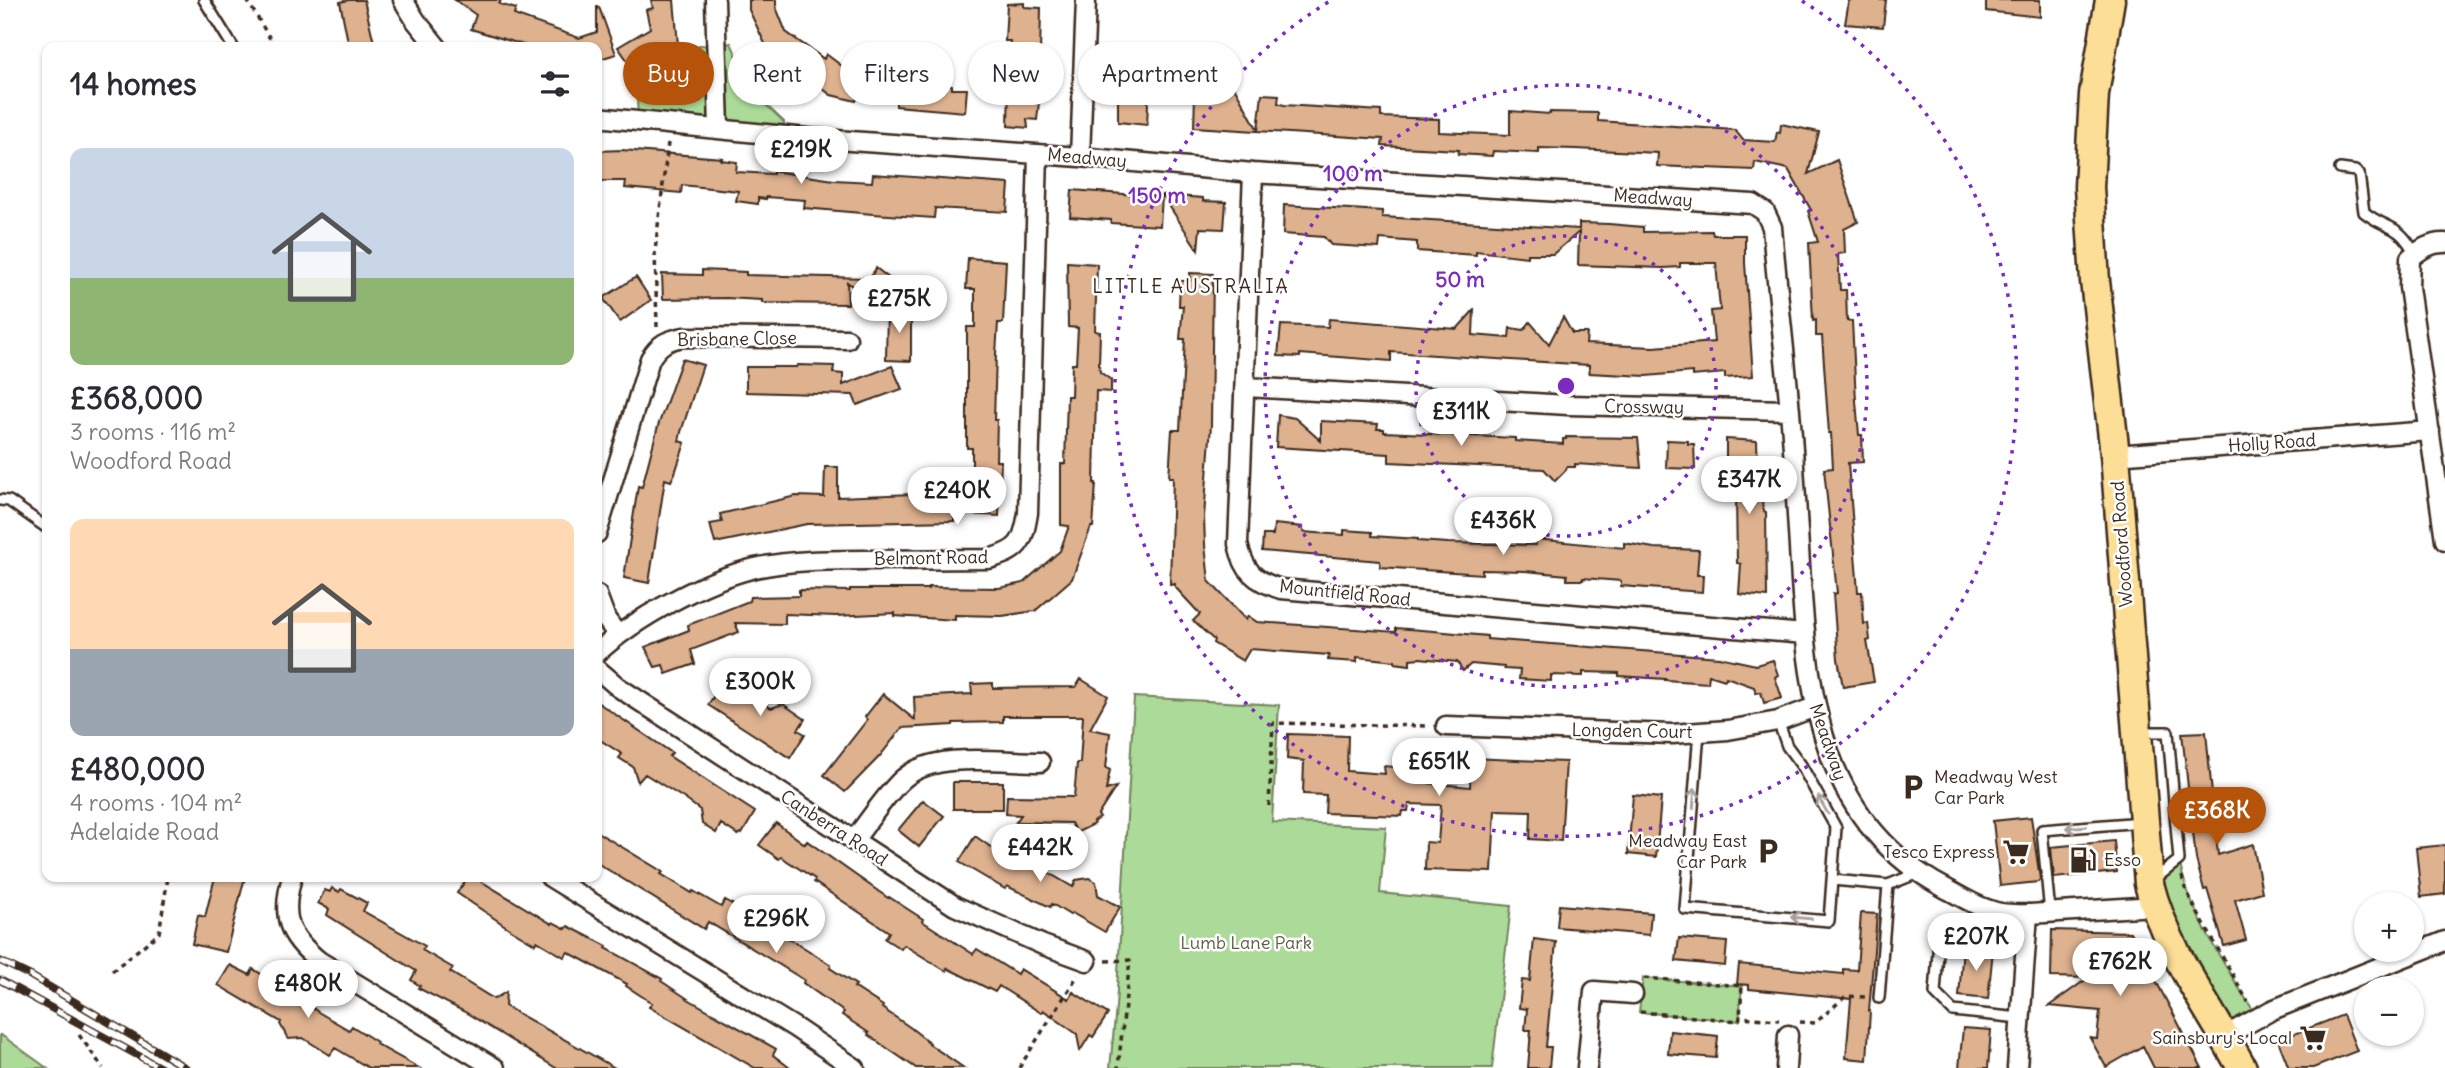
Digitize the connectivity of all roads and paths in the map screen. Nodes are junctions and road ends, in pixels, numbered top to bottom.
1 (204, 0) edge
2 (247, 0) edge
3 (403, 0) edge
4 (715, 0) edge
5 (1086, 0) edge
6 (2110, 0) edge
7 (230, 42) edge
8 (272, 42) edge
9 (433, 42) edge
10 (602, 117) edge
11 (670, 124) junction
12 (719, 128) junction
13 (1038, 154) junction
14 (1080, 157) junction
15 (2340, 169) dead end
16 (1253, 173) junction
17 (2441, 243) edge
18 (2415, 254) junction
19 (847, 339) dead end
20 (657, 346) junction
21 (1246, 387) junction
22 (1790, 410) junction
23 (2430, 431) junction
24 (2115, 455) junction
25 (0, 500) edge
26 (602, 517) edge
27 (42, 524) edge
28 (2445, 540) edge
29 (602, 608) edge
30 (617, 634) junction
31 (1804, 634) junction
32 (602, 648) edge
33 (602, 673) edge
34 (1815, 708) junction
35 (1778, 721) junction
36 (1446, 726) joint
37 (1699, 732) junction
38 (2136, 732) junction
39 (1040, 762) dead end
40 (1269, 806) dead end
41 (2144, 821) junction
42 (853, 841) junction
43 (2179, 860) junction
44 (1917, 873) junction
45 (1832, 880) junction
46 (167, 882) edge
47 (291, 882) edge
48 (558, 882) edge
49 (1888, 885) junction
50 (2152, 895) junction
51 (2050, 913) junction
52 (2028, 915) junction
53 (1939, 939) dead end
54 (2445, 941) edge
55 (1087, 961) junction
56 (112, 971) dead end
57 (1638, 994) junction
58 (1879, 998) joint
59 (1740, 1017) junction
60 (2021, 1018) junction
61 (2258, 1018) junction
62 (79, 1035) dead end
63 (1788, 1035) dead end
64 (2225, 1036) junction
65 (103, 1068) edge
66 (495, 1068) edge
67 (855, 1068) edge
68 (1019, 1068) edge
69 (1118, 1068) edge
70 (1587, 1068) edge
71 (1786, 1068) edge
72 (2017, 1068) edge
73 (2242, 1068) edge

1 - 7 lane
2 - 8 path
3 - 9 street
4 - 12 street
5 - 14 street
6 - 24 main road, Woodford Road
10 - 11 street, Meadway
11 - 12 street, Meadway
11 - 20 path
12 - 13 street, Meadway
13 - 14 street, Meadway
13 - 30 street, Belmont Road
14 - 16 street, Meadway
15 - 18 lane
16 - 21 street, Mountfield Road
16 - 22 street, Meadway
17 - 18 street
18 - 23 street
19 - 20 street, Brisbane Close
20 - 26 street, Brisbane Close
21 - 22 street, Crossway
21 - 31 street, Mountfield Road
22 - 31 street, Meadway
23 - 24 street, Holly Road
23 - 28 street
24 - 38 main road, Woodford Road
25 - 27 lane
29 - 30 street
30 - 32 street, Belmont Road
31 - 34 street, Meadway
33 - 42 street, Canberra Road
34 - 35 street, Longden Court
34 - 44 street, Meadway
35 - 37 street, Longden Court
45 -> 35 lane
36 - 37 street, Longden Court
36 - 40 path
45 -> 37 lane
38 - 41 main road, Woodford Road
38 - 43 lane
39 - 42 street
41 - 50 main road, Woodford Road
41 -> 51 lane
42 - 55 street, Canberra Road
43 - 50 lane
43 - 61 path
44 - 49 lane
44 - 52 street, Meadway
45 - 49 lane
46 - 56 path
47 - 66 street
48 - 67 street
49 - 58 lane
50 - 51 street, Meadway
50 - 64 main road, Woodford Road
51 - 52 street, Meadway
52 - 60 street
53 - 60 lane
54 - 61 street
55 - 68 path
55 - 69 path
57 - 59 path
57 - 59 path
57 - 70 street
58 - 59 path
60 - 72 street
61 - 64 street
62 - 65 path
63 - 71 street
64 - 73 main road, Woodford Road

